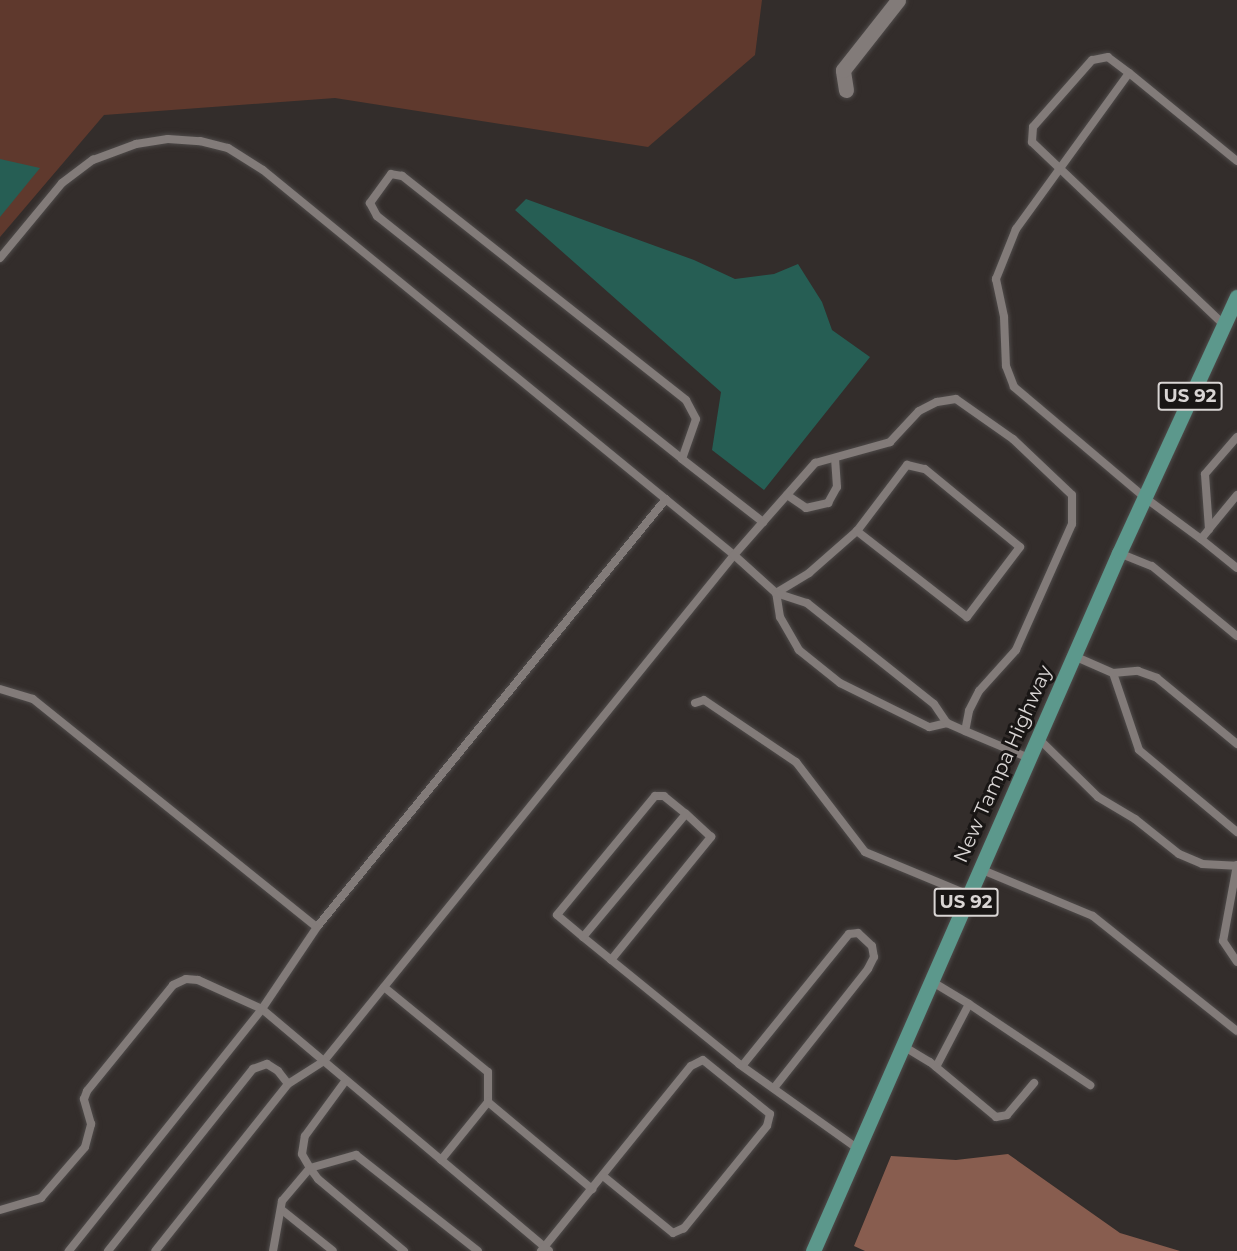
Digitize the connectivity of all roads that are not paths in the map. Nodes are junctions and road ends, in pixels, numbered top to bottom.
1 (898, 0) edge
2 (1128, 73) junction
3 (846, 90) dead end
4 (1237, 161) edge
5 (1059, 168) junction
6 (0, 258) edge
7 (1237, 297) edge
8 (1224, 325) junction
9 (1237, 436) edge
10 (682, 459) junction
11 (835, 459) junction
12 (787, 495) junction
13 (1237, 495) edge
14 (1144, 497) junction
15 (666, 499) junction
16 (763, 522) junction
17 (1209, 529) junction
18 (857, 531) junction
19 (1201, 539) junction
20 (1119, 554) junction
21 (734, 555) junction
22 (1237, 568) edge
23 (776, 593) junction
24 (1237, 636) edge
25 (1074, 656) junction
26 (1113, 673) junction
27 (0, 689) edge
28 (695, 703) dead end
29 (947, 723) junction
30 (965, 732) junction
31 (1038, 738) junction
32 (1237, 744) edge
33 (1029, 758) junction
34 (686, 814) junction
35 (1237, 832) edge
36 (1237, 865) edge
37 (980, 869) junction
38 (969, 895) junction
39 (317, 927) junction
40 (583, 937) junction
41 (611, 960) junction
42 (1237, 962) edge
43 (932, 981) junction
44 (384, 987) junction
45 (969, 1004) junction
46 (262, 1009) junction
47 (1237, 1031) edge
48 (903, 1046) junction
49 (324, 1061) junction
50 (742, 1066) junction
51 (936, 1067) junction
52 (346, 1080) junction
53 (1034, 1083) dead end
54 (288, 1084) junction
55 (1090, 1085) dead end
56 (774, 1088) junction
57 (488, 1102) junction
58 (858, 1149) junction
59 (441, 1160) junction
60 (310, 1168) junction
61 (603, 1176) junction
62 (592, 1189) junction
63 (0, 1210) edge
64 (282, 1210) junction
65 (544, 1250) edge
66 (69, 1251) edge
67 (108, 1251) edge
68 (155, 1251) edge
69 (273, 1251) edge
70 (333, 1251) edge
71 (404, 1251) edge
72 (478, 1251) edge
73 (813, 1251) edge

1 - 3 street
2 - 4 lane
2 - 5 lane
2 - 5 lane
5 - 8 lane
5 - 14 lane
6 - 15 lane
7 - 8 main road, New Tampa Highway / US 92
8 - 14 main road, New Tampa Highway / US 92
9 - 17 lane
10 - 10 lane
10 - 16 lane
11 - 12 lane
11 - 12 lane
11 - 30 lane
12 - 16 lane
13 - 17 lane
14 - 19 lane
14 - 20 main road, New Tampa Highway / US 92
15 - 21 lane
15 - 39 lane
16 - 21 lane
17 - 19 lane
18 - 18 lane
18 - 23 lane
19 - 22 lane
20 - 24 lane
20 - 25 main road, New Tampa Highway / US 92
21 - 23 lane
21 - 44 lane
23 - 29 lane
23 - 29 lane
25 - 26 lane
25 - 31 main road, New Tampa Highway / US 92
26 - 32 lane
26 - 35 lane
27 - 39 lane
28 - 38 lane
29 - 30 lane
30 - 33 lane
31 - 33 main road, New Tampa Highway / US 92
31 - 36 lane
33 - 37 main road, New Tampa Highway / US 92
34 - 40 lane
34 - 40 lane
34 - 41 lane
36 - 42 lane
37 - 38 main road, New Tampa Highway / US 92
37 - 47 lane
38 - 43 main road, New Tampa Highway / US 92
39 - 46 lane
40 - 41 lane
41 - 50 lane
43 - 45 lane
43 - 48 main road, New Tampa Highway / US 92
44 - 49 lane
44 - 57 lane
45 - 51 lane
45 - 55 lane
46 - 49 lane
46 - 63 lane
46 - 66 lane
48 - 51 lane
48 - 58 main road, New Tampa Highway / US 92
49 - 52 lane
49 - 54 lane
50 - 56 lane
50 - 56 lane
51 - 53 lane
52 - 59 lane
52 - 60 lane
54 - 67 lane
54 - 68 lane
56 - 58 lane
57 - 59 lane
57 - 62 lane
58 - 73 main road, New Tampa Highway / US 92
59 - 65 lane
60 - 64 lane
60 - 71 lane
60 - 72 lane
61 - 61 lane
61 - 62 lane
62 - 65 lane
64 - 69 lane
64 - 70 lane

